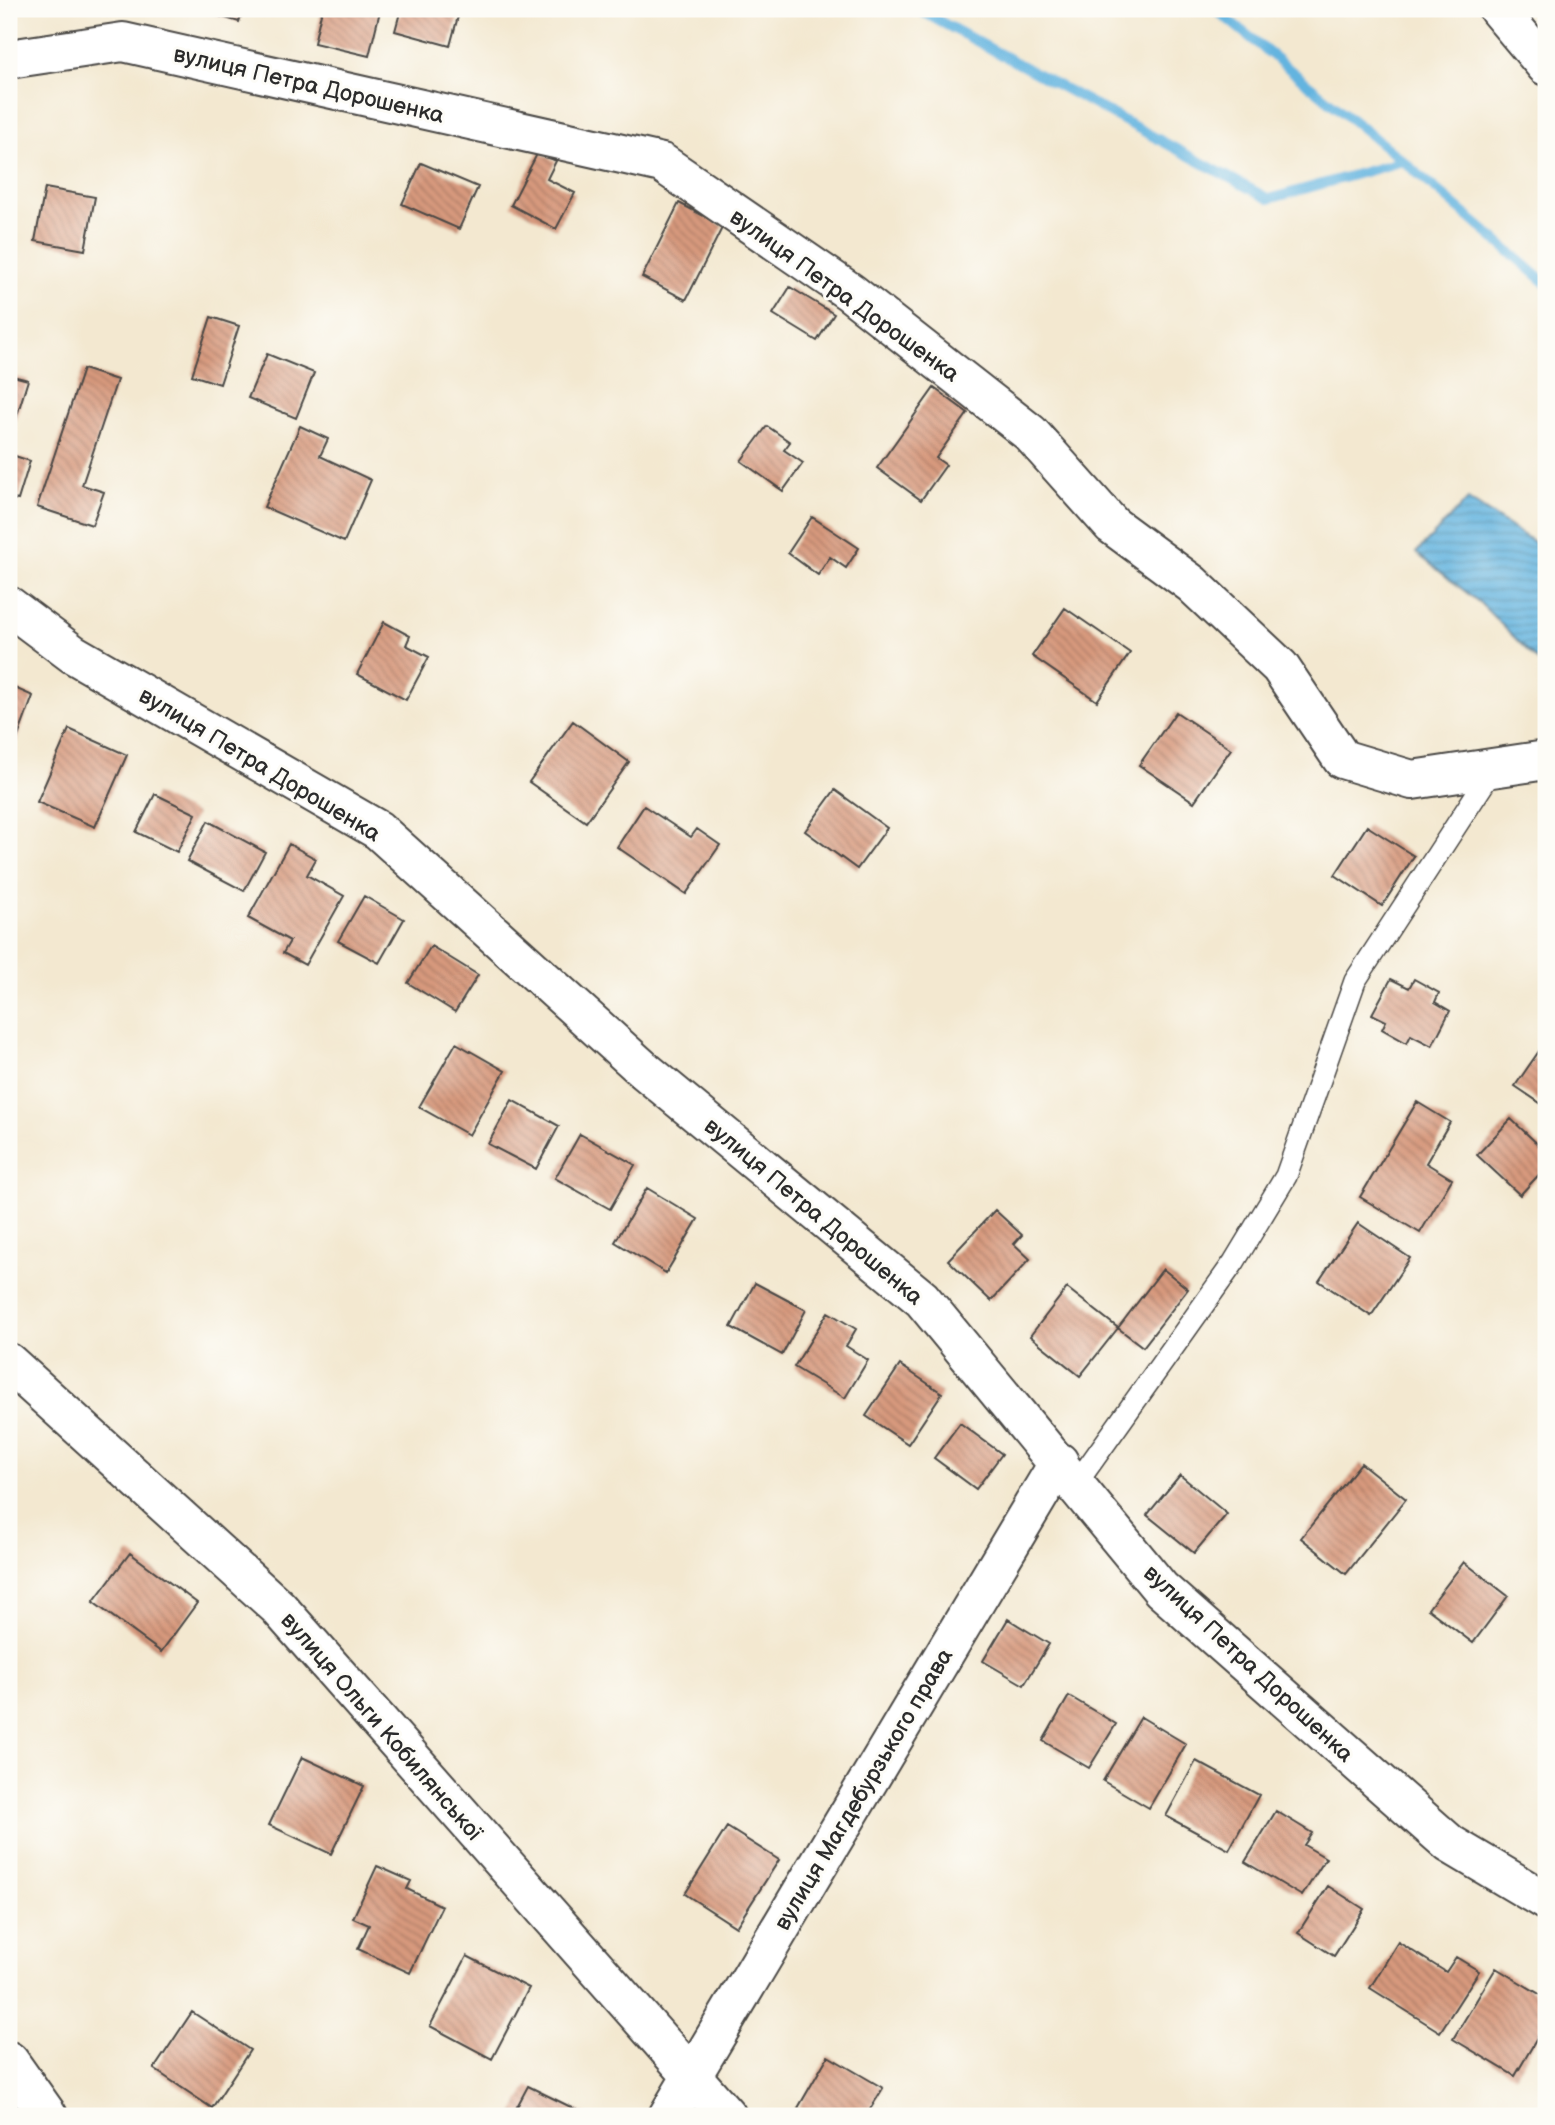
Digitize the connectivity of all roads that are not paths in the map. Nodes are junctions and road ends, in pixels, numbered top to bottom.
1 (1498, 9) edge
2 (9, 59) edge
3 (1546, 66) edge
4 (9, 606) edge
5 (1546, 760) edge
6 (1493, 769) junction
7 (9, 1363) edge
8 (1068, 1473) junction
9 (1546, 1900) edge
10 (9, 2061) edge
11 (690, 2077) junction
12 (48, 2116) edge
13 (668, 2116) edge
14 (727, 2116) edge

1 - 3 street
2 - 6 street, вулиця Петра Дорошенка
4 - 8 street, вулиця Петра Дорошенка
5 - 6 street, вулиця Петра Дорошенка
6 - 8 lane
7 - 11 street, вулиця Ольги Кобилянської
8 - 9 street, вулиця Петра Дорошенка
8 - 11 street, вулиця Магдебурзького права
10 - 12 street
11 - 13 street, вулиця Магдебурзького права
11 - 14 street, вулиця Ольги Кобилянської

